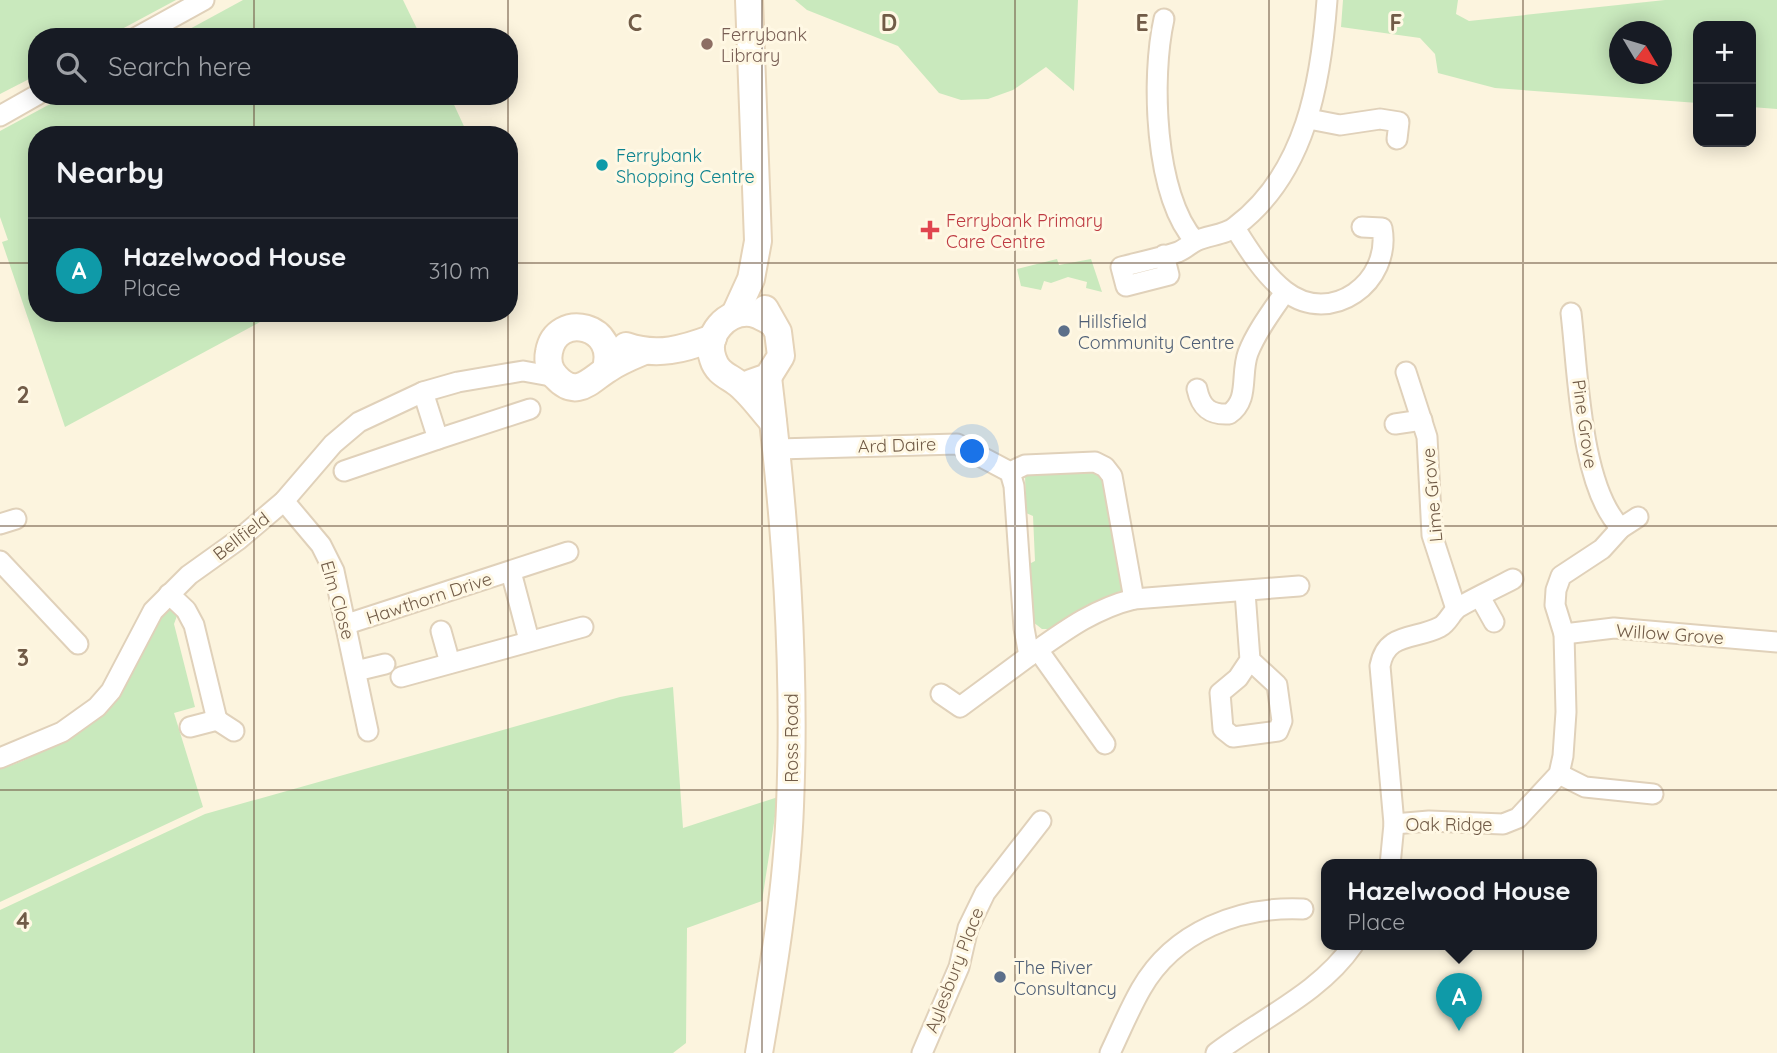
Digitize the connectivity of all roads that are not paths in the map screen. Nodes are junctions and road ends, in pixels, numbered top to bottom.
1 (204, 0) edge
2 (749, 0) edge
3 (1327, 0) edge
4 (1164, 19) dead end
5 (153, 28) edge
6 (28, 100) edge
7 (0, 116) edge
8 (1309, 118) junction
9 (1397, 139) dead end
10 (1362, 227) dead end
11 (1235, 228) junction
12 (1195, 241) junction
13 (1164, 255) dead end
14 (751, 279) junction
15 (1285, 292) junction
16 (1571, 313) dead end
17 (735, 314) junction
18 (771, 322) junction
19 (601, 338) junction
20 (712, 338) junction
21 (549, 349) junction
22 (682, 350) junction
23 (642, 352) junction
24 (523, 371) junction
25 (605, 371) junction
26 (1406, 372) dead end
27 (556, 377) junction
28 (728, 377) junction
29 (768, 377) junction
30 (1197, 389) dead end
31 (423, 392) junction
32 (530, 409) dead end
33 (1422, 421) junction
34 (773, 422) junction
35 (1395, 424) dead end
36 (438, 439) junction
37 (778, 449) junction
38 (344, 471) dead end
39 (1010, 472) junction
40 (284, 501) junction
41 (568, 552) dead end
42 (0, 561) edge
43 (511, 572) junction
44 (1513, 579) dead end
45 (1298, 586) dead end
46 (1245, 592) junction
47 (169, 594) junction
48 (1480, 597) junction
49 (1134, 599) junction
50 (1456, 609) junction
51 (1494, 622) dead end
52 (347, 624) junction
53 (583, 626) dead end
54 (441, 631) dead end
55 (1564, 634) junction
56 (529, 640) junction
57 (1777, 642) edge
58 (78, 644) dead end
59 (1034, 653) junction
60 (1250, 660) dead end
61 (450, 663) junction
62 (385, 664) dead end
63 (356, 671) junction
64 (401, 677) dead end
65 (941, 694) dead end
66 (217, 720) junction
67 (190, 727) dead end
68 (368, 731) dead end
69 (234, 732) dead end
70 (1105, 744) dead end
71 (0, 758) edge
72 (1559, 774) junction
73 (1653, 794) dead end
74 (1041, 821) dead end
75 (1394, 824) junction
76 (1391, 859) edge
77 (1303, 909) dead end
78 (1350, 950) edge
79 (759, 1053) edge
80 (922, 1053) edge
81 (1110, 1053) edge
82 (1216, 1053) edge

1 - 5 street
2 - 14 main road
3 - 8 street
4 - 12 street
6 - 7 street
8 - 9 street
8 - 11 street
10 - 15 street
11 - 12 street
11 - 15 street
12 - 13 street
14 - 17 main road
14 - 18 main road
15 - 30 street
16 - 55 street, Pine Grove
17 - 18 main road
17 - 20 main road
18 - 29 main road
19 - 21 main road
19 - 23 main road
19 - 25 main road
20 - 22 main road
20 - 28 main road
21 - 24 street
21 - 27 main road
22 - 23 main road
22 - 28 main road
23 - 25 main road
24 - 27 street, Bellfield
24 - 31 street, Bellfield
25 - 27 main road
26 - 33 street, Lime Grove
28 - 29 main road
28 - 34 main road
29 - 34 main road, Ross Road
31 - 36 street
31 - 40 street, Bellfield
32 - 36 street
33 - 35 street
33 - 50 street, Lime Grove
34 - 37 main road, Ross Road
36 - 38 street
37 - 39 street, Ard Daire
37 - 79 main road, Ross Road
39 - 49 street
39 - 59 street
40 - 47 street, Bellfield
40 - 52 street, Elm Close
41 - 43 street, Hawthorn Drive
42 - 58 street
43 - 52 street, Hawthorn Drive
43 - 56 street, Hawthorn Drive
44 - 48 street, Oak Ridge
45 - 46 street
46 - 49 street
46 - 60 street
47 - 66 street
47 - 71 street, Bellfield
48 - 50 street, Oak Ridge
48 - 51 street
49 - 59 street
50 - 75 street, Oak Ridge
52 - 63 street, Elm Close
53 - 56 street
54 - 61 street, Hawthorn Drive
55 - 57 street, Willow Grove
55 - 72 street
56 - 61 street
59 - 65 street
59 - 70 street
61 - 64 street
62 - 63 street
63 - 68 street, Elm Close
66 - 67 street
66 - 69 street
72 - 73 street
72 - 75 street, Oak Ridge
74 - 80 street, Aylesbury Place
75 - 76 street
77 - 81 street
78 - 82 street

